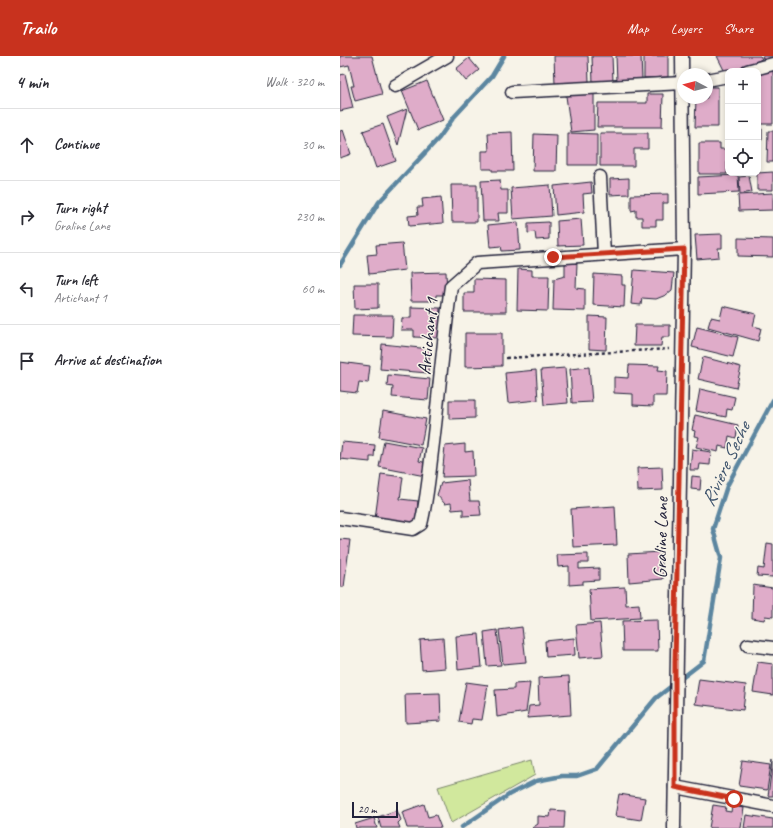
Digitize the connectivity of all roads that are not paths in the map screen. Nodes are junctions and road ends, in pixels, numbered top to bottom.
1 (448, 56) edge
2 (682, 56) edge
3 (773, 64) edge
4 (682, 68) edge
5 (758, 68) edge
6 (725, 77) edge
7 (713, 79) edge
8 (677, 83) edge
9 (395, 86) dead end
10 (512, 92) dead end
11 (683, 104) edge
12 (600, 177) dead end
13 (684, 249) junction
14 (604, 254) junction
15 (340, 518) edge
16 (748, 645) dead end
17 (773, 648) edge
18 (675, 787) junction
19 (773, 806) edge
20 (674, 828) edge

1 - 9 street
2 - 4 street, Graline Lane
3 - 5 street
6 - 7 street
8 - 10 street
11 - 13 street, Graline Lane
12 - 14 street
13 - 14 street, Artichant 1
13 - 18 street, Graline Lane
14 - 15 street, Artichant 1
16 - 17 street
18 - 19 street
18 - 20 street, Graline Lane

